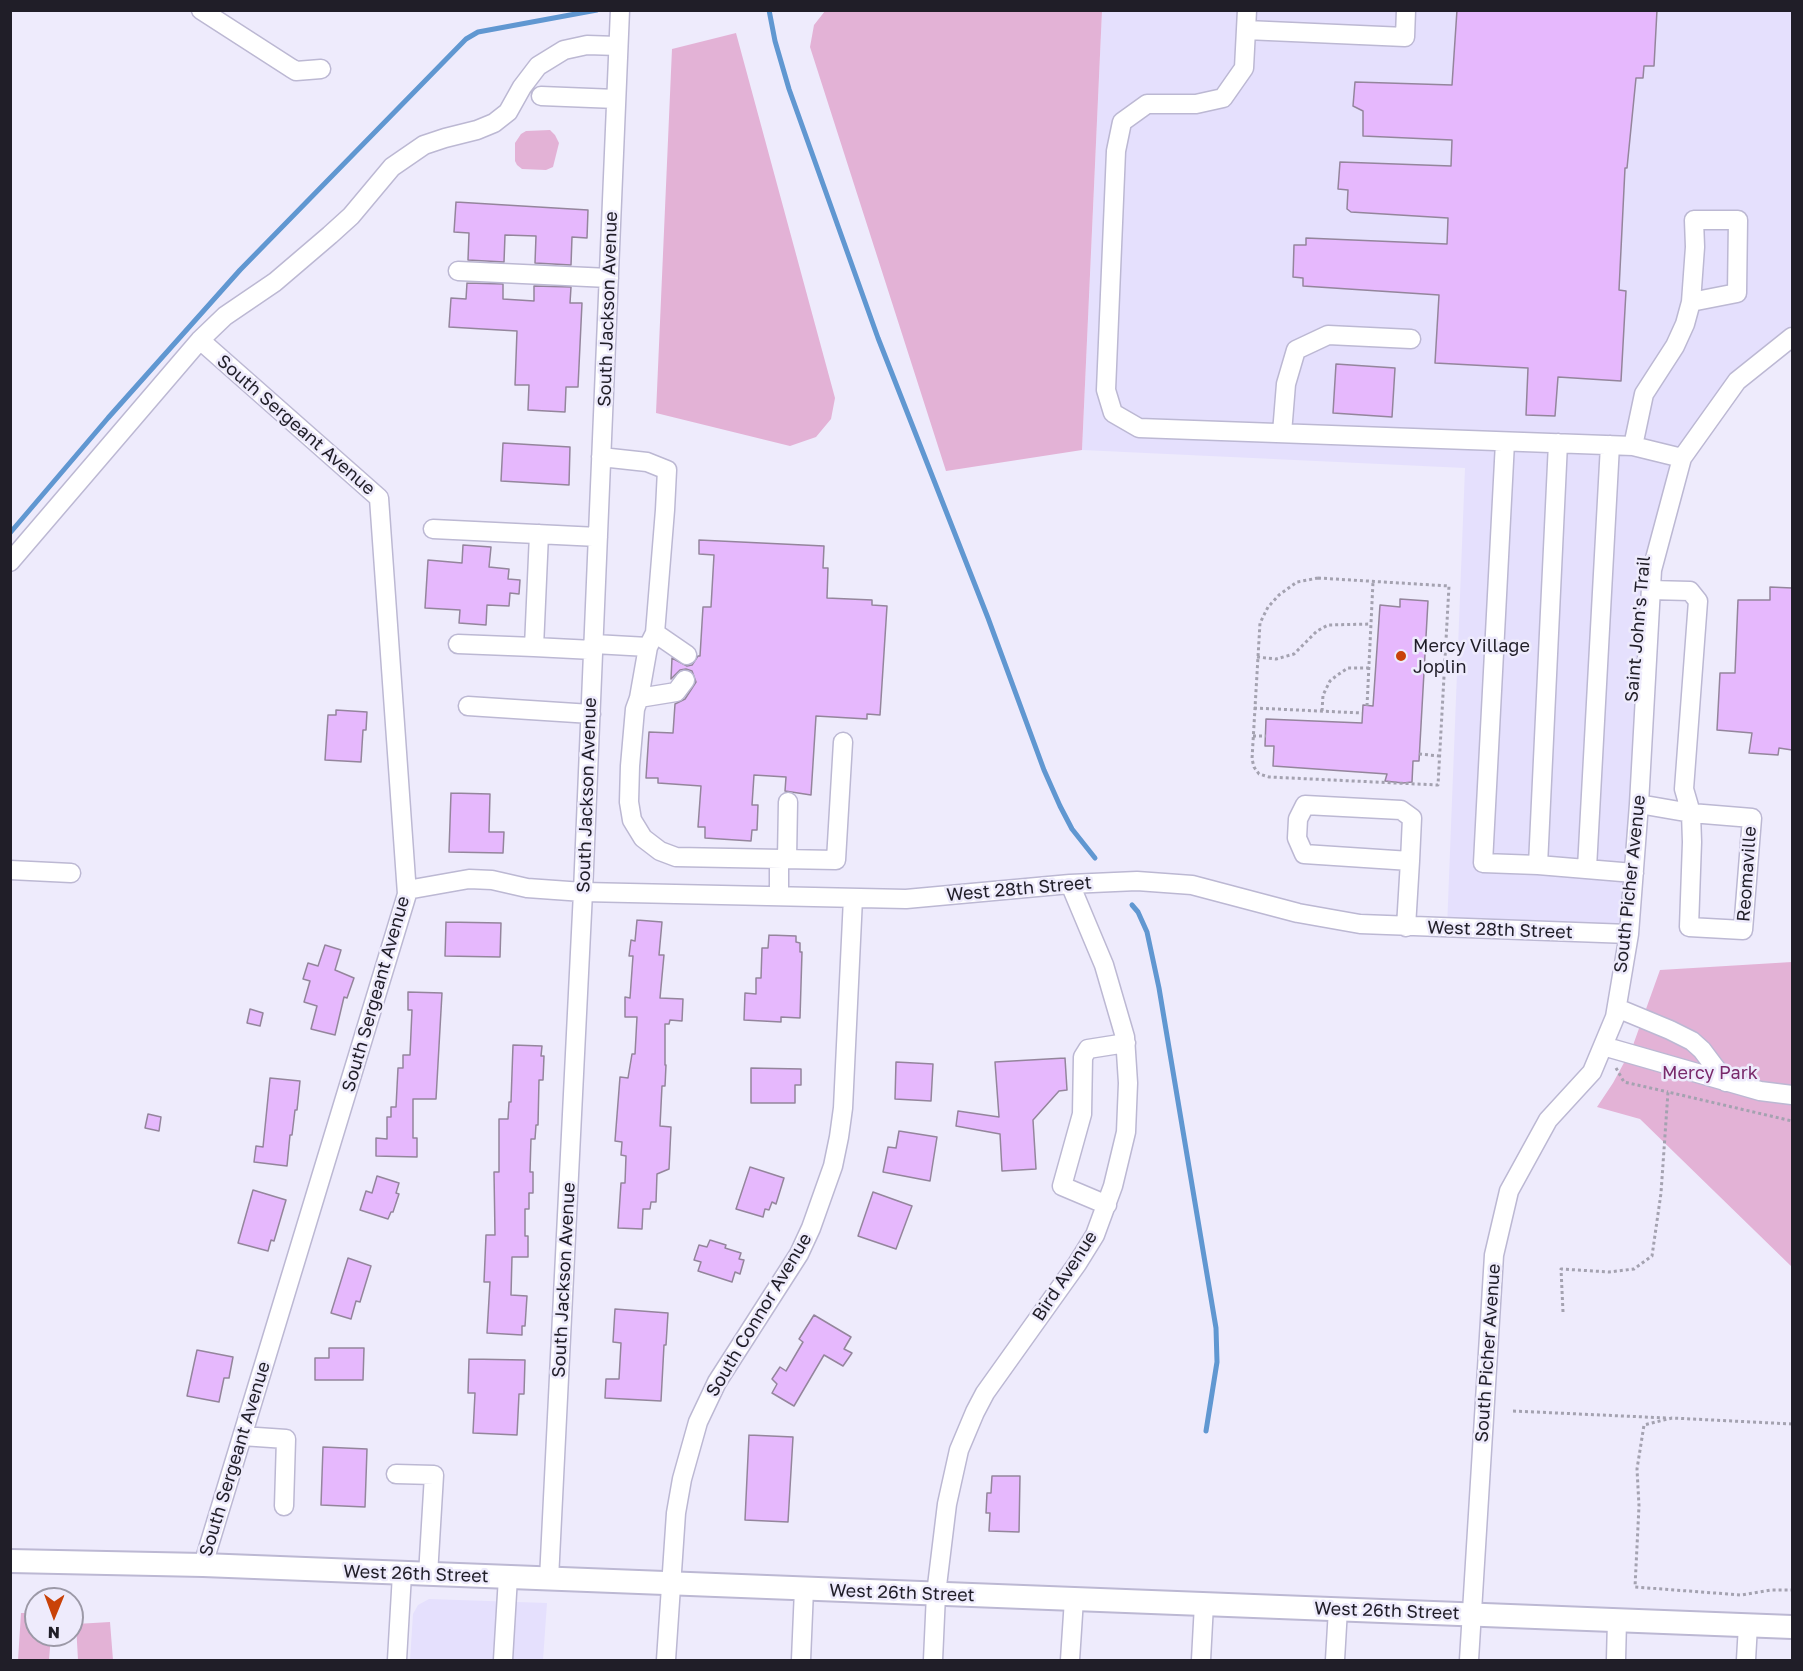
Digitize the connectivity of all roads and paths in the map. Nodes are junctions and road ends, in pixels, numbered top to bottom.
1 (201, 10) edge
2 (620, 10) edge
3 (1247, 10) edge
4 (1406, 10) edge
5 (1246, 30) junction
6 (618, 46) junction
7 (321, 69) dead end
8 (541, 96) dead end
9 (616, 99) junction
10 (458, 271) dead end
11 (609, 278) junction
12 (1691, 302) junction
13 (1792, 337) edge
14 (1411, 339) dead end
15 (200, 340) junction
16 (1282, 433) junction
17 (1505, 442) junction
18 (1558, 443) junction
19 (1610, 446) junction
20 (1633, 446) junction
21 (602, 457) junction
22 (1682, 458) junction
23 (433, 529) dead end
24 (539, 534) junction
25 (598, 537) junction
26 (10, 562) edge
27 (1373, 581) junction
28 (1651, 590) junction
29 (1371, 624) junction
30 (651, 640) junction
31 (458, 644) dead end
32 (534, 647) junction
33 (594, 647) junction
34 (687, 655) dead end
35 (1257, 657) junction
36 (1369, 669) junction
37 (685, 680) dead end
38 (639, 698) junction
39 (468, 706) dead end
40 (1367, 706) dead end
41 (1254, 708) junction
42 (1322, 711) junction
43 (1362, 713) dead end
44 (591, 714) junction
45 (1253, 736) junction
46 (1266, 736) dead end
47 (843, 742) dead end
48 (1419, 754) dead end
49 (1440, 756) junction
50 (788, 802) dead end
51 (1639, 804) junction
52 (1690, 813) junction
53 (783, 859) junction
54 (1410, 861) junction
55 (1538, 865) junction
56 (1587, 868) junction
57 (10, 870) edge
58 (71, 873) dead end
59 (1634, 873) junction
60 (1070, 884) junction
61 (407, 890) junction
62 (584, 892) junction
63 (779, 896) junction
64 (853, 898) junction
65 (1406, 927) junction
66 (1629, 934) junction
67 (1617, 1008) junction
68 (1125, 1043) junction
69 (1603, 1046) junction
70 (1726, 1082) junction
71 (1668, 1092) junction
72 (1792, 1095) edge
73 (1792, 1121) edge
74 (1107, 1205) junction
75 (1563, 1312) dead end
76 (1513, 1411) dead end
77 (1672, 1418) junction
78 (1792, 1424) edge
79 (242, 1436) junction
80 (396, 1474) dead end
81 (284, 1506) dead end
82 (10, 1561) edge
83 (203, 1565) junction
84 (402, 1574) junction
85 (428, 1575) junction
86 (508, 1577) junction
87 (549, 1579) junction
88 (670, 1584) junction
89 (804, 1589) junction
90 (1792, 1590) edge
91 (936, 1594) junction
92 (1074, 1599) junction
93 (1204, 1604) junction
94 (1338, 1609) junction
95 (1472, 1615) junction
96 (1617, 1620) junction
97 (1748, 1625) junction
98 (1792, 1627) edge
99 (397, 1660) edge
100 (503, 1660) edge
101 (666, 1660) edge
102 (801, 1660) edge
103 (933, 1660) edge
104 (1070, 1660) edge
105 (1201, 1660) edge
106 (1335, 1660) edge
107 (1469, 1660) edge
108 (1616, 1660) edge
109 (1746, 1660) edge

1 - 7 street
2 - 6 street, South Jackson Avenue
3 - 5 street
4 - 5 street
5 - 16 street
6 - 9 street, South Jackson Avenue
6 - 15 street
8 - 9 street
9 - 11 street, South Jackson Avenue
10 - 11 street
11 - 21 street, South Jackson Avenue
12 - 12 street
12 - 20 street
13 - 22 street, South Picher Avenue
14 - 16 street
15 - 26 street
15 - 61 street, South Sergeant Avenue
16 - 17 street
17 - 18 street
17 - 55 street
18 - 19 street
18 - 55 street
19 - 20 street
19 - 56 street
20 - 22 street
21 - 25 street, South Jackson Avenue
21 - 30 street
22 - 28 street, South Picher Avenue
23 - 24 street
24 - 25 street
24 - 32 street
25 - 33 street, South Jackson Avenue
27 - 29 path
27 - 35 path
27 - 49 path
28 - 51 street, South Picher Avenue
28 - 52 street, Reomaville
29 - 35 path
29 - 36 path
30 - 33 street
30 - 34 street
30 - 38 street
31 - 32 street
32 - 33 street
33 - 44 street, South Jackson Avenue
35 - 41 path
36 - 40 path
36 - 42 path
37 - 38 street
38 - 53 street
39 - 44 street
41 - 42 path
41 - 45 path
42 - 43 path
44 - 62 street, South Jackson Avenue
45 - 46 path
45 - 49 path
47 - 53 street
48 - 49 path
50 - 53 street
51 - 52 street, Reomaville
51 - 59 street, South Picher Avenue
52 - 52 street, Reomaville
53 - 63 street
54 - 54 street
54 - 65 street
55 - 56 street
56 - 59 street
57 - 58 street
59 - 66 street, South Picher Avenue
60 - 64 street, West 28th Street
60 - 65 street, West 28th Street
60 - 68 street, Bird Avenue
61 - 62 street, West 28th Street
61 - 79 street, South Sergeant Avenue
62 - 63 street, West 28th Street
62 - 87 street, South Jackson Avenue
63 - 64 street, West 28th Street
64 - 88 street, South Connor Avenue
65 - 66 street, West 28th Street
66 - 67 street, South Picher Avenue
67 - 69 street, South Picher Avenue
67 - 70 street
68 - 74 street, Bird Avenue
68 - 74 street
69 - 70 street
69 - 71 path
69 - 95 street, South Picher Avenue
70 - 72 street
71 - 73 path
71 - 75 path
74 - 91 street, Bird Avenue
76 - 77 path
77 - 78 path
77 - 90 path
79 - 81 street
79 - 83 street, South Sergeant Avenue
80 - 85 street
82 - 83 main road, West 26th Street
83 - 84 main road, West 26th Street
84 - 85 main road, West 26th Street
84 - 99 street
85 - 86 main road, West 26th Street
86 - 87 main road, West 26th Street
86 - 100 street
87 - 88 main road, West 26th Street
88 - 89 main road, West 26th Street
88 - 101 street, South Connor Avenue
89 - 91 main road, West 26th Street
89 - 102 street
91 - 92 main road, West 26th Street
91 - 103 street, Bird Avenue
92 - 93 main road, West 26th Street
92 - 104 street
93 - 94 main road, West 26th Street
93 - 105 street
94 - 95 main road, West 26th Street
94 - 106 street
95 - 96 main road, West 26th Street
95 - 107 street, South Picher Avenue
96 - 97 main road, West 26th Street
96 - 108 street
97 - 98 main road, West 26th Street
97 - 109 street

